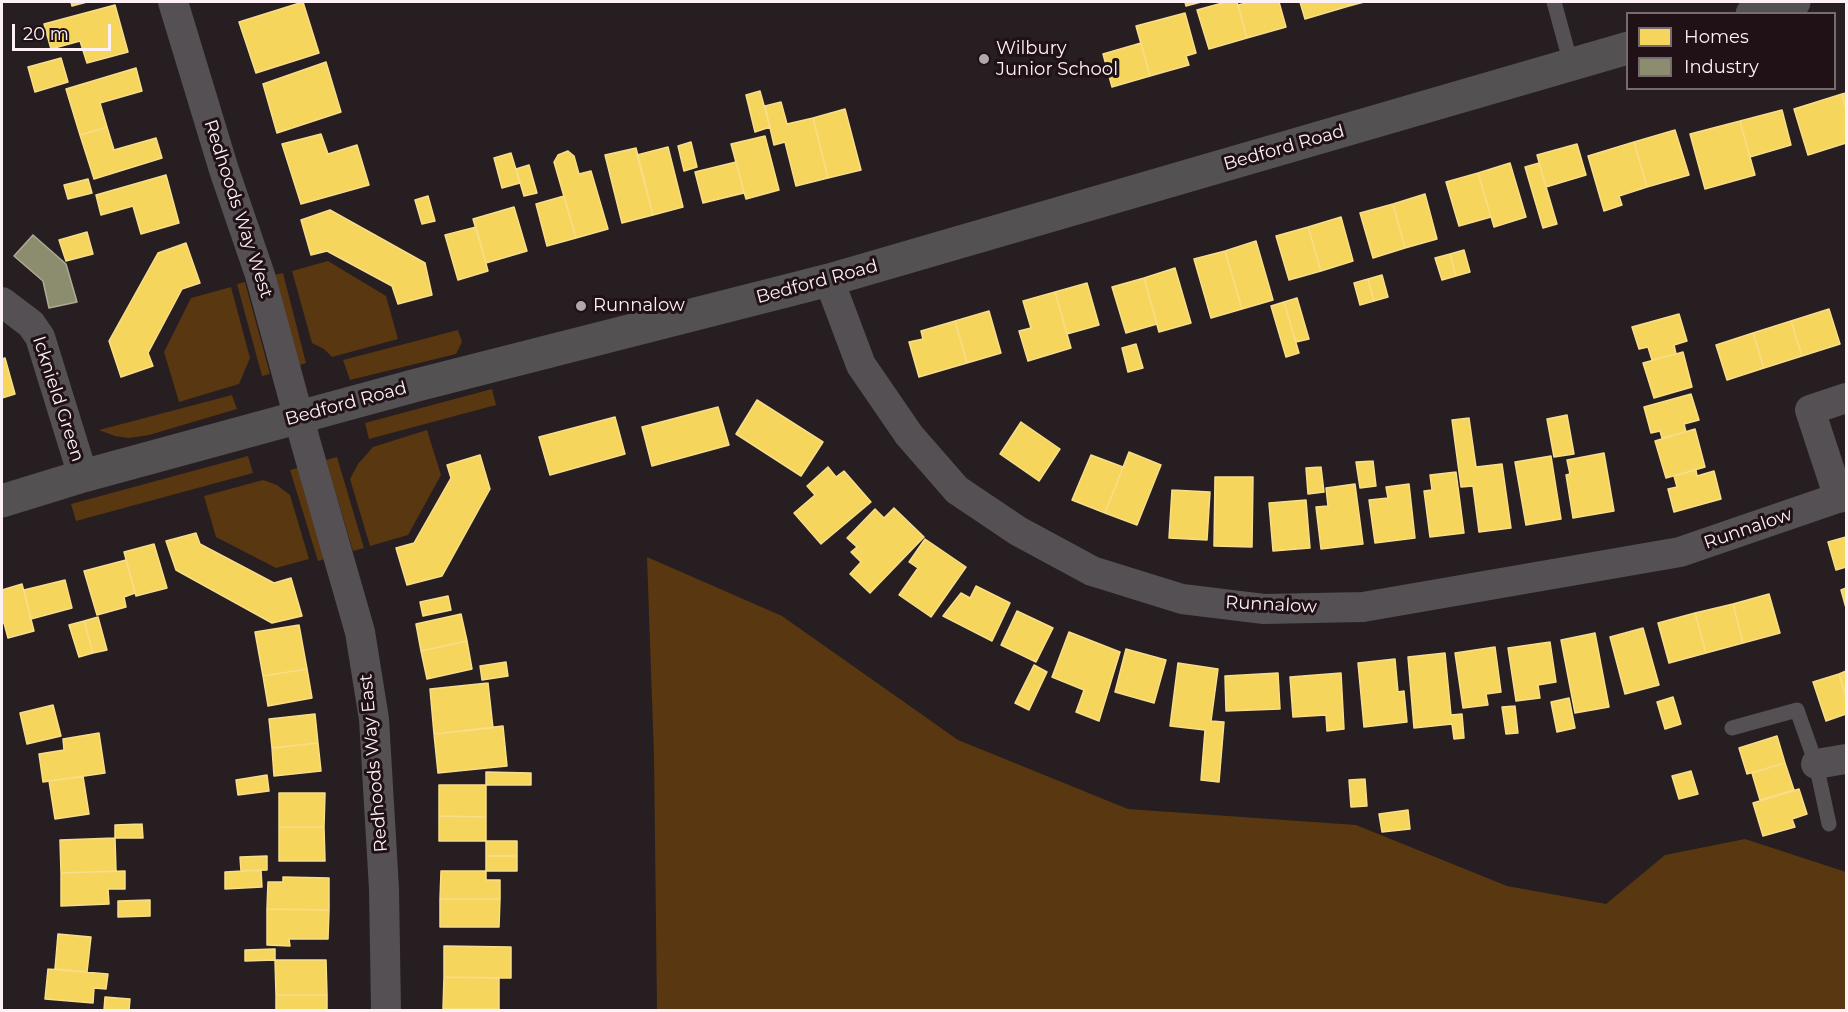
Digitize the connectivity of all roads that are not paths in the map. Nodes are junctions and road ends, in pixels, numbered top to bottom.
1 (173, 2) edge
2 (1554, 2) edge
3 (1794, 2) edge
4 (1759, 12) edge
5 (1626, 49) edge
6 (1571, 64) junction
7 (828, 280) junction
8 (2, 302) edge
9 (1846, 398) edge
10 (299, 417) junction
11 (82, 476) junction
12 (1843, 497) edge
13 (2, 501) edge
14 (1731, 728) dead end
15 (1846, 759) edge
16 (1816, 764) junction
17 (1828, 824) dead end
18 (386, 1011) edge

1 - 10 street, Redhoods Way West
2 - 6 lane
3 - 4 street
5 - 6 street, Bedford Road
6 - 7 street, Bedford Road
7 - 10 street, Bedford Road
7 - 12 street, Runnalow
8 - 11 street, Icknield Green
9 - 12 street
10 - 11 street, Bedford Road
10 - 18 street, Redhoods Way East
11 - 13 street, Bedford Road
14 - 16 lane
15 - 16 street
16 - 17 lane

